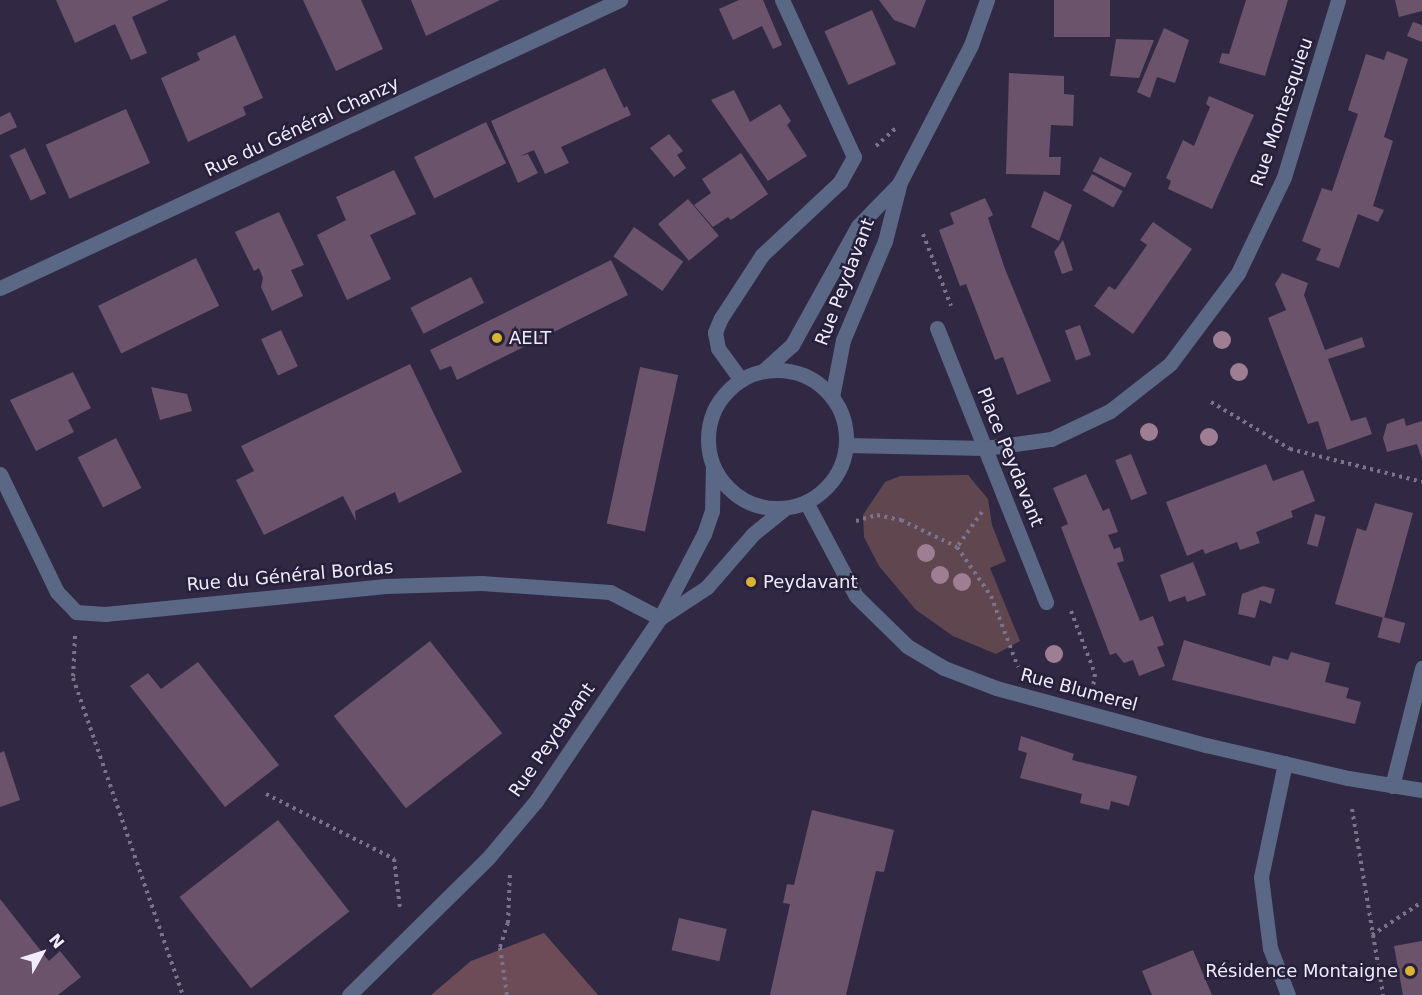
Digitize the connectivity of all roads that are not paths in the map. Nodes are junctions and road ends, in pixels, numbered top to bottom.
1 (620, 0) edge
2 (783, 0) edge
3 (987, 0) edge
4 (1338, 0) edge
5 (900, 182) junction
6 (0, 288) edge
7 (937, 328) dead end
8 (763, 371) junction
9 (741, 380) junction
10 (832, 397) junction
11 (846, 445) junction
12 (985, 448) junction
13 (714, 468) junction
14 (0, 474) edge
15 (806, 501) junction
16 (784, 509) junction
17 (1046, 602) dead end
18 (660, 618) junction
19 (1422, 668) edge
20 (1285, 763) junction
21 (1392, 786) junction
22 (1422, 790) edge
23 (349, 995) edge
24 (1288, 995) edge

1 - 6 street, Rue du Général Chanzy
2 - 9 street
3 - 5 street, Rue Peydavant
4 - 12 street, Rue Montesquieu
5 - 8 street, Rue Peydavant
5 - 10 street, Rue Peydavant
7 - 12 street, Place Peydavant
8 - 9 street
8 - 10 street
9 - 13 street
10 - 11 street
11 - 12 street, Rue Montesquieu
11 - 15 street
12 - 17 street, Place Peydavant
13 - 16 street
13 - 18 street
14 - 18 street, Rue du Général Bordas
15 - 16 street
15 - 20 street, Rue Blumerel
16 - 18 street, Rue Peydavant
18 - 23 street, Rue Peydavant
19 - 21 street
20 - 21 street, Rue Blumerel
20 - 24 street
21 - 22 street, Rue Blumerel

